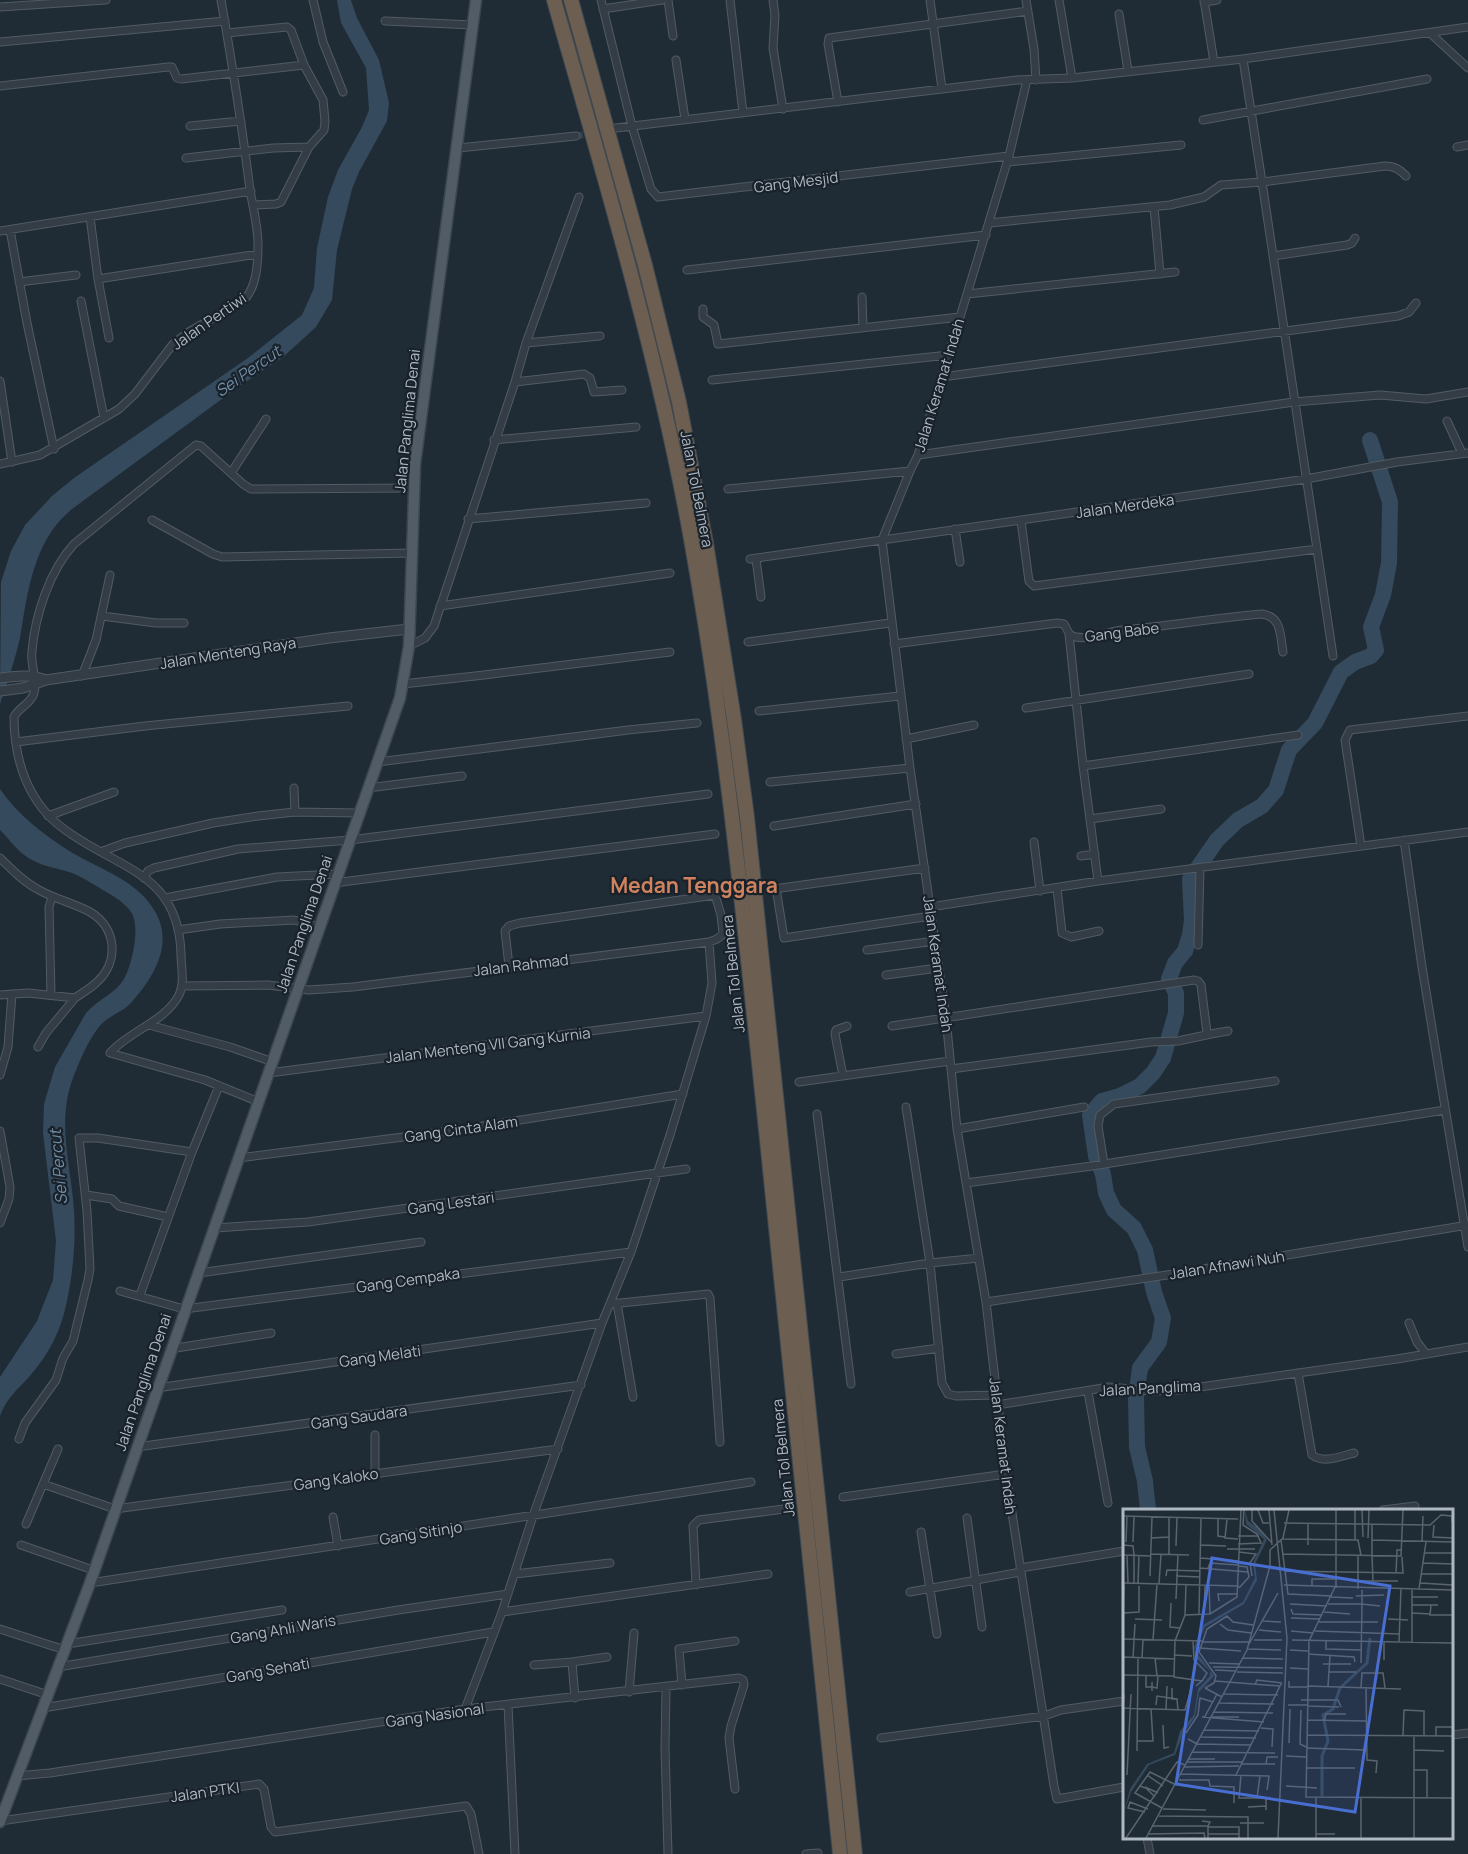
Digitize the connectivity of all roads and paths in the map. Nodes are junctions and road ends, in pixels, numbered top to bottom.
1 (106, 0) edge
2 (221, 0) edge
3 (313, 0) edge
4 (476, 0) edge
5 (554, 0) edge
6 (571, 0) edge
7 (600, 0) edge
8 (661, 0) edge
9 (668, 0) edge
10 (730, 0) edge
11 (773, 0) edge
12 (930, 0) edge
13 (1026, 0) edge
14 (1059, 0) edge
15 (1217, 0) edge
16 (1204, 1) edge
17 (0, 7) edge
18 (603, 9) junction
19 (1028, 11) junction
20 (1119, 14) dead end
21 (225, 21) junction
22 (385, 21) dead end
23 (933, 23) junction
24 (474, 25) junction
25 (1468, 27) edge
26 (227, 33) junction
27 (1430, 33) junction
28 (673, 36) dead end
29 (0, 42) edge
30 (1243, 59) junction
31 (676, 60) dead end
32 (1214, 62) junction
33 (304, 65) junction
34 (1468, 68) edge
35 (1128, 71) junction
36 (234, 75) junction
37 (1072, 78) junction
38 (1427, 79) dead end
39 (1027, 80) junction
40 (1036, 80) junction
41 (0, 86) edge
42 (942, 88) junction
43 (344, 92) dead end
44 (838, 102) junction
45 (783, 109) junction
46 (1252, 111) junction
47 (743, 113) junction
48 (241, 120) junction
49 (685, 120) junction
50 (1203, 120) dead end
51 (190, 126) dead end
52 (632, 126) junction
53 (616, 128) tunnel mouth
54 (576, 136) tunnel mouth
55 (1181, 145) dead end
56 (1468, 145) edge
57 (309, 147) junction
58 (1457, 147) dead end
59 (458, 148) junction
60 (246, 150) junction
61 (186, 158) dead end
62 (1009, 159) junction
63 (1406, 176) dead end
64 (1262, 182) junction
65 (250, 191) junction
66 (579, 197) dead end
67 (253, 205) junction
68 (1154, 207) junction
69 (90, 217) junction
70 (989, 223) junction
71 (10, 230) junction
72 (0, 231) edge
73 (986, 235) junction
74 (1355, 238) dead end
75 (258, 254) junction
76 (1273, 256) junction
77 (687, 270) dead end
78 (1175, 272) dead end
79 (1160, 274) junction
80 (76, 275) dead end
81 (98, 279) junction
82 (19, 282) junction
83 (966, 294) junction
84 (862, 297) dead end
85 (81, 301) dead end
86 (1416, 303) dead end
87 (703, 309) dead end
88 (960, 317) junction
89 (863, 328) junction
90 (1284, 331) junction
91 (600, 336) dead end
92 (110, 338) dead end
93 (526, 342) junction
94 (949, 355) junction
95 (942, 377) junction
96 (711, 380) dead end
97 (0, 381) edge
98 (515, 382) junction
99 (622, 390) dead end
100 (1468, 392) edge
101 (1294, 402) junction
102 (104, 418) junction
103 (266, 419) dead end
104 (1447, 421) dead end
105 (636, 427) dead end
106 (494, 440) junction
107 (54, 449) junction
108 (1465, 453) edge
109 (918, 455) junction
110 (12, 462) junction
111 (0, 464) edge
112 (910, 471) junction
113 (231, 473) junction
114 (1306, 479) junction
115 (414, 488) junction
116 (728, 489) dead end
117 (646, 503) dead end
118 (468, 519) junction
119 (152, 520) dead end
120 (1021, 521) junction
121 (955, 529) junction
122 (882, 540) junction
123 (1317, 549) junction
124 (413, 553) junction
125 (960, 562) dead end
126 (670, 573) dead end
127 (110, 575) dead end
128 (761, 597) dead end
129 (440, 606) junction
130 (102, 616) junction
131 (184, 623) dead end
132 (890, 623) junction
133 (409, 630) junction
134 (1069, 634) junction
135 (748, 642) dead end
136 (894, 644) junction
137 (409, 646) junction
138 (670, 652) dead end
139 (1283, 652) dead end
140 (1333, 656) dead end
141 (1249, 674) dead end
142 (82, 676) junction
143 (0, 678) edge
144 (35, 680) junction
145 (403, 684) junction
146 (0, 691) edge
147 (900, 696) junction
148 (1076, 699) junction
149 (348, 706) dead end
150 (1026, 708) dead end
151 (759, 711) dead end
152 (1468, 716) edge
153 (697, 723) dead end
154 (974, 725) dead end
155 (1298, 735) dead end
156 (906, 739) junction
157 (15, 742) junction
158 (378, 762) junction
159 (1083, 766) junction
160 (910, 768) junction
161 (462, 776) dead end
162 (770, 782) dead end
163 (294, 788) dead end
164 (368, 788) junction
165 (114, 792) dead end
166 (708, 794) dead end
167 (916, 804) junction
168 (1161, 809) dead end
169 (295, 812) junction
170 (359, 813) junction
171 (48, 816) junction
172 (1090, 819) junction
173 (774, 826) dead end
174 (1468, 832) edge
175 (715, 834) dead end
176 (350, 840) junction
177 (1404, 840) junction
178 (1034, 842) dead end
179 (1361, 846) junction
180 (103, 851) junction
181 (1095, 854) junction
182 (1081, 856) dead end
183 (0, 858) edge
184 (925, 868) junction
185 (1199, 869) junction
186 (144, 878) junction
187 (336, 879) junction
188 (1098, 881) junction
189 (1057, 888) junction
190 (1040, 891) junction
191 (52, 897) junction
192 (165, 898) junction
193 (930, 907) junction
194 (931, 916) junction
195 (318, 927) junction
196 (178, 930) junction
197 (1099, 931) dead end
198 (935, 941) junction
199 (709, 942) junction
200 (1198, 945) dead end
201 (867, 950) dead end
202 (509, 966) junction
203 (938, 968) junction
204 (886, 975) dead end
205 (182, 986) junction
206 (297, 989) junction
207 (12, 993) junction
208 (0, 995) edge
209 (51, 995) junction
210 (75, 998) junction
211 (706, 1016) junction
212 (946, 1018) junction
213 (149, 1025) junction
214 (848, 1026) dead end
215 (892, 1026) dead end
216 (1228, 1031) dead end
217 (1211, 1034) junction
218 (38, 1047) dead end
219 (4, 1048) edge
220 (950, 1061) junction
221 (271, 1068) junction
222 (951, 1069) junction
223 (0, 1075) edge
224 (843, 1076) junction
225 (1275, 1081) dead end
226 (799, 1082) dead end
227 (219, 1086) junction
228 (682, 1094) junction
229 (259, 1102) junction
230 (906, 1107) dead end
231 (1084, 1107) dead end
232 (1445, 1110) junction
233 (817, 1114) dead end
234 (957, 1129) junction
235 (0, 1131) edge
236 (192, 1152) junction
237 (239, 1158) junction
238 (1103, 1165) junction
239 (686, 1169) dead end
240 (656, 1173) junction
241 (966, 1183) junction
242 (86, 1195) junction
243 (168, 1217) junction
244 (0, 1223) edge
245 (1466, 1226) edge
246 (215, 1228) junction
247 (421, 1242) dead end
248 (1468, 1247) edge
249 (631, 1252) junction
250 (979, 1258) junction
251 (930, 1263) junction
252 (199, 1273) junction
253 (839, 1277) junction
254 (120, 1291) dead end
255 (140, 1295) junction
256 (986, 1302) junction
257 (614, 1303) junction
258 (184, 1309) junction
259 (602, 1323) junction
260 (1409, 1323) dead end
261 (272, 1333) dead end
262 (1468, 1347) edge
263 (939, 1348) junction
264 (170, 1349) junction
265 (896, 1354) dead end
266 (1426, 1354) junction
267 (1298, 1373) junction
268 (851, 1384) dead end
269 (581, 1385) junction
270 (157, 1388) junction
271 (1088, 1392) junction
272 (996, 1395) junction
273 (633, 1397) dead end
274 (997, 1405) junction
275 (375, 1435) dead end
276 (18, 1439) dead end
277 (720, 1442) dead end
278 (137, 1447) junction
279 (58, 1449) dead end
280 (558, 1449) junction
281 (1354, 1453) dead end
282 (375, 1474) junction
283 (1006, 1474) junction
284 (751, 1482) dead end
285 (43, 1484) junction
286 (843, 1497) dead end
287 (1108, 1503) dead end
288 (1415, 1506) dead end
289 (115, 1509) junction
290 (784, 1509) dead end
291 (1391, 1509) edge
292 (533, 1516) junction
293 (333, 1517) dead end
294 (967, 1518) dead end
295 (26, 1524) dead end
296 (921, 1532) dead end
297 (21, 1545) dead end
298 (338, 1546) junction
299 (1123, 1551) edge
300 (609, 1563) dead end
301 (93, 1570) junction
302 (1021, 1570) junction
303 (515, 1574) junction
304 (768, 1574) dead end
305 (975, 1581) junction
306 (90, 1582) junction
307 (696, 1585) junction
308 (931, 1588) junction
309 (910, 1592) dead end
310 (508, 1594) junction
311 (282, 1610) dead end
312 (502, 1612) junction
313 (982, 1627) dead end
314 (0, 1629) edge
315 (493, 1632) junction
316 (634, 1633) dead end
317 (937, 1634) dead end
318 (735, 1641) dead end
319 (66, 1647) junction
320 (607, 1657) dead end
321 (572, 1662) junction
322 (534, 1665) dead end
323 (58, 1666) junction
324 (0, 1679) edge
325 (682, 1685) junction
326 (666, 1688) junction
327 (629, 1692) junction
328 (48, 1695) junction
329 (575, 1698) junction
330 (1123, 1701) edge
331 (508, 1705) junction
332 (43, 1708) junction
333 (465, 1709) junction
334 (1044, 1716) junction
335 (1468, 1732) edge
336 (1453, 1735) edge
337 (881, 1738) dead end
338 (17, 1776) junction
339 (1123, 1787) edge
340 (735, 1789) dead end
341 (0, 1821) edge
342 (1147, 1839) edge
343 (818, 1853) edge
344 (479, 1854) edge
345 (515, 1854) edge
346 (668, 1854) edge
347 (806, 1854) edge
348 (840, 1854) edge
349 (855, 1854) edge
350 (1150, 1854) edge

1 - 17 street
2 - 21 street, Jalan Pertiwi
3 - 43 street
4 - 24 main road, Jalan Panglima Denai
5 - 348 highway, Jalan Tol Belmera
6 - 349 highway, Jalan Tol Belmera
7 - 18 street, Gang Mesjid
8 - 18 street
9 - 28 street
10 - 47 street
11 - 45 street
12 - 23 street
13 - 19 street
14 - 37 street
15 - 16 street
16 - 32 street
18 - 52 street, Gang Mesjid
19 - 23 street
19 - 40 street
20 - 35 street
21 - 26 street, Jalan Pertiwi
21 - 29 street
22 - 24 street
23 - 42 street
23 - 44 street
24 - 59 main road, Jalan Panglima Denai
25 - 27 street
26 - 33 street
26 - 36 street, Jalan Pertiwi
27 - 30 street
27 - 34 street
30 - 32 street
30 - 46 street
31 - 49 street
32 - 35 street
33 - 36 street
33 - 57 street
35 - 37 street
36 - 41 street
36 - 48 street, Jalan Pertiwi
37 - 40 street
38 - 46 street
39 - 40 street
39 - 42 street
39 - 62 street, Jalan Keramat Indah
42 - 44 street
44 - 45 street
45 - 47 street
46 - 50 street
46 - 64 street
47 - 49 street
48 - 51 street
48 - 60 street, Jalan Pertiwi
49 - 52 street
52 - 53 street
52 - 62 street, Gang Mesjid
54 - 59 street
55 - 62 street, Gang Mesjid
56 - 58 street
57 - 60 street
57 - 67 street
59 - 115 main road, Jalan Panglima Denai
60 - 61 street
60 - 65 street, Jalan Pertiwi
62 - 70 street, Jalan Keramat Indah
63 - 64 street
64 - 68 street
64 - 76 street
65 - 67 street, Jalan Pertiwi
65 - 69 street
66 - 93 street
67 - 75 street, Jalan Pertiwi
68 - 70 street
68 - 79 street
69 - 71 street
69 - 81 street
70 - 73 street, Jalan Keramat Indah
71 - 72 street
71 - 82 street
73 - 77 street
73 - 83 street, Jalan Keramat Indah
74 - 76 street
75 - 81 street
75 - 102 street, Jalan Pertiwi
76 - 90 street
78 - 79 street
79 - 83 street
80 - 82 street
81 - 92 street
82 - 107 street
83 - 88 street, Jalan Keramat Indah
84 - 89 street
85 - 102 street
86 - 90 street
87 - 89 street
88 - 89 street
88 - 94 street, Jalan Keramat Indah
90 - 95 street
90 - 101 street
91 - 93 street
93 - 98 street
94 - 95 street, Jalan Keramat Indah
94 - 96 street
95 - 109 street, Jalan Keramat Indah
97 - 110 street
98 - 99 street
98 - 106 street
100 - 101 street
101 - 109 street
101 - 114 street
102 - 107 street, Jalan Pertiwi
103 - 113 street
104 - 108 street
105 - 106 street
106 - 118 street
107 - 110 street, Jalan Pertiwi
108 - 114 street, Jalan Merdeka
109 - 112 street, Jalan Keramat Indah
110 - 111 street, Jalan Pertiwi
112 - 116 street
112 - 122 street, Jalan Keramat Indah
113 - 115 street
113 - 144 street
114 - 120 street, Jalan Merdeka
114 - 123 street
115 - 124 main road, Jalan Panglima Denai
117 - 118 street
118 - 129 street
119 - 124 street
120 - 121 street, Jalan Merdeka
120 - 123 street
121 - 122 street, Jalan Merdeka
121 - 125 street
122 - 128 street, Jalan Merdeka
122 - 132 street, Jalan Keramat Indah
123 - 140 street
124 - 133 main road, Jalan Panglima Denai
126 - 129 street
127 - 130 street
129 - 137 street
130 - 131 street
130 - 142 street
132 - 135 street
132 - 136 street, Jalan Keramat Indah
133 - 137 main road, Jalan Panglima Denai
133 - 142 street, Jalan Menteng Raya
134 - 136 street, Gang Babe
134 - 139 street, Gang Babe
134 - 148 street
136 - 147 street, Jalan Keramat Indah
137 - 145 main road, Jalan Panglima Denai
138 - 145 street
141 - 148 street
142 - 144 street, Jalan Menteng Raya
143 - 144 street, Jalan Menteng Raya
144 - 146 street, Jalan Menteng Raya
144 - 157 street
145 - 158 main road, Jalan Panglima Denai
147 - 151 street
147 - 156 street, Jalan Keramat Indah
148 - 150 street
148 - 159 street
149 - 157 street
152 - 179 street
153 - 158 street
154 - 156 street
155 - 159 street
156 - 160 street, Jalan Keramat Indah
157 - 171 street
158 - 164 main road, Jalan Panglima Denai
159 - 172 street
160 - 162 street
160 - 167 street, Jalan Keramat Indah
161 - 164 street
163 - 169 street
164 - 170 main road, Jalan Panglima Denai
165 - 171 street
166 - 176 street
167 - 173 street
167 - 184 street, Jalan Keramat Indah
168 - 172 street
169 - 170 street
169 - 180 street
170 - 176 main road, Jalan Panglima Denai
171 - 180 street
172 - 181 street
174 - 177 street
175 - 187 street
176 - 186 street
176 - 187 main road, Jalan Panglima Denai
177 - 179 street
177 - 232 street
178 - 190 street
179 - 185 street
180 - 186 street
181 - 182 street
181 - 188 street
183 - 191 street
184 - 193 street, Jalan Keramat Indah
184 - 194 street
185 - 188 street
185 - 200 street
186 - 192 street
187 - 192 street
187 - 195 main road, Jalan Panglima Denai
188 - 189 street
189 - 190 street
189 - 197 street
190 - 193 street
191 - 209 street
191 - 210 street
192 - 196 street
193 - 194 street, Jalan Keramat Indah
194 - 198 street, Jalan Keramat Indah
195 - 196 street
195 - 206 main road, Jalan Panglima Denai
196 - 205 street
198 - 201 street
198 - 203 street, Jalan Keramat Indah
199 - 202 street, Jalan Rahmad
199 - 202 street
199 - 211 street
202 - 206 street, Jalan Rahmad
203 - 204 street
203 - 212 street, Jalan Keramat Indah
205 - 206 street, Jalan Rahmad
205 - 213 street
206 - 221 main road, Jalan Panglima Denai
207 - 208 street
207 - 209 street
207 - 219 street
209 - 210 street
210 - 218 street
211 - 221 street, Jalan Menteng VII Gang Kurnia
211 - 228 street
212 - 215 street
212 - 217 street
212 - 220 street, Jalan Keramat Indah
213 - 221 street
213 - 227 street
214 - 224 street
216 - 217 street
217 - 222 street
219 - 223 street
220 - 222 street, Jalan Keramat Indah
220 - 224 street
221 - 229 main road, Jalan Panglima Denai
222 - 234 street, Jalan Keramat Indah
224 - 226 street
225 - 238 street
227 - 229 street
227 - 236 street
228 - 237 street, Gang Cinta Alam
228 - 240 street
229 - 237 main road, Jalan Panglima Denai
230 - 251 street
231 - 234 street
232 - 238 street
232 - 245 street
233 - 253 street
234 - 241 street, Jalan Keramat Indah
235 - 244 street
236 - 242 street
236 - 243 street
237 - 246 main road, Jalan Panglima Denai
238 - 241 street
239 - 240 street, Gang Lestari
240 - 246 street, Gang Lestari
240 - 249 street
241 - 250 street, Jalan Keramat Indah
242 - 243 street
242 - 276 street
243 - 255 street
245 - 248 street
245 - 256 street, Jalan Afnawi Nuh
246 - 252 main road, Jalan Panglima Denai
247 - 252 street
249 - 257 street
249 - 258 street, Gang Cempaka
250 - 251 street
250 - 256 street, Jalan Keramat Indah
251 - 253 street
251 - 263 street
252 - 258 main road, Jalan Panglima Denai
253 - 268 street
254 - 255 street
255 - 258 street
256 - 272 street, Jalan Keramat Indah
257 - 259 street
257 - 273 street
257 - 277 street
258 - 264 main road, Jalan Panglima Denai
259 - 269 street
259 - 270 street, Gang Melati
260 - 266 street
261 - 264 street
262 - 266 street, Jalan Panglima
263 - 265 street
263 - 272 street
264 - 270 main road, Jalan Panglima Denai
266 - 267 street, Jalan Panglima
267 - 271 street, Jalan Panglima
267 - 281 street
269 - 278 street, Gang Saudara
269 - 280 street
270 - 278 main road, Jalan Panglima Denai
271 - 274 street, Jalan Panglima
271 - 287 street
272 - 274 street, Jalan Keramat Indah
274 - 283 street, Jalan Keramat Indah
275 - 282 street
278 - 289 main road, Jalan Panglima Denai
279 - 285 street
280 - 282 street, Gang Kaloko
280 - 292 street
282 - 289 street, Gang Kaloko
283 - 286 street
283 - 302 street, Jalan Keramat Indah
284 - 292 street, Gang Sitinjo
285 - 289 street
285 - 295 street
288 - 291 street
289 - 301 main road, Jalan Panglima Denai
290 - 307 street
292 - 298 street, Gang Sitinjo
292 - 303 street
293 - 298 street
294 - 305 street
296 - 308 street
297 - 301 street
298 - 306 street, Gang Sitinjo
299 - 302 street
300 - 303 street
301 - 306 main road, Jalan Panglima Denai
302 - 305 street
302 - 334 street, Jalan Keramat Indah
303 - 310 street
304 - 307 street
305 - 308 street
305 - 313 street
306 - 319 main road, Jalan Panglima Denai
307 - 312 street
308 - 309 street
308 - 317 street
310 - 312 street
310 - 323 street, Gang Ahli Waris
311 - 319 street
312 - 315 street
314 - 319 street
315 - 332 street, Gang Sehati
315 - 333 street
316 - 327 street
318 - 325 street
319 - 323 main road, Jalan Panglima Denai
320 - 321 street
321 - 322 street
321 - 329 street
323 - 328 main road, Jalan Panglima Denai
324 - 328 street
325 - 326 street, Gang Nasional
325 - 340 street, Gang Nasional
326 - 327 street, Gang Nasional
326 - 346 street
327 - 329 street, Gang Nasional
328 - 332 main road, Jalan Panglima Denai
329 - 331 street, Gang Nasional
330 - 334 street
331 - 333 street, Gang Nasional
331 - 345 street
332 - 338 main road, Jalan Panglima Denai
333 - 338 street, Gang Nasional
334 - 337 street
334 - 339 street, Jalan Keramat Indah
335 - 336 street
338 - 341 main road, Jalan Panglima Denai
341 - 344 street, Jalan PTKI
342 - 350 street
343 - 347 street

